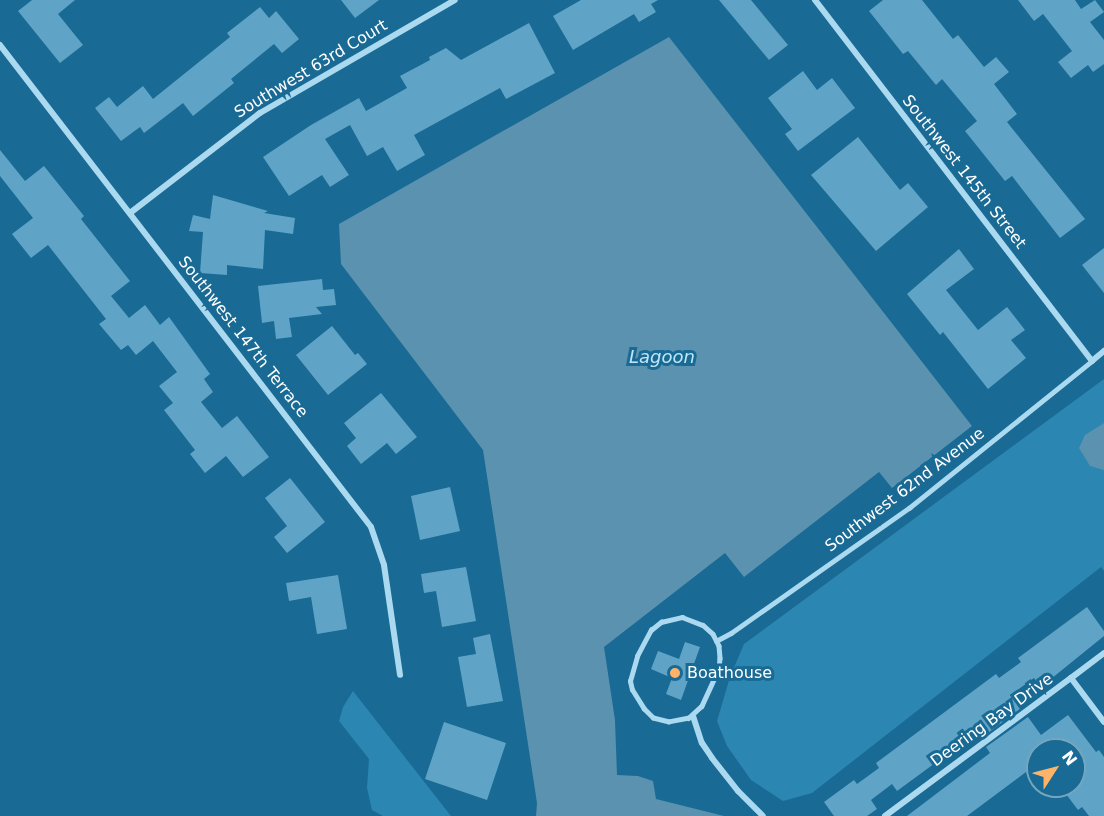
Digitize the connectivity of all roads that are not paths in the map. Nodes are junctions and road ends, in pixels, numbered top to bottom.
1 (454, 0) edge
2 (815, 0) edge
3 (0, 45) edge
4 (130, 213) junction
5 (1104, 351) edge
6 (1092, 361) junction
7 (716, 641) junction
8 (1104, 653) edge
9 (400, 675) dead end
10 (1071, 678) junction
11 (693, 716) junction
12 (1104, 722) edge
13 (763, 816) edge
14 (885, 816) edge

1 - 4 street, Southwest 63rd Court
2 - 6 street, Southwest 145th Street
3 - 4 street, Southwest 147th Terrace
4 - 9 street, Southwest 147th Terrace
5 - 6 street, Southwest 62nd Avenue
6 - 7 lane, Southwest 62nd Avenue
7 - 11 lane
7 - 11 lane
8 - 10 street
10 - 12 street, Deering Bay Drive
10 - 14 street, Deering Bay Drive
11 - 13 street

